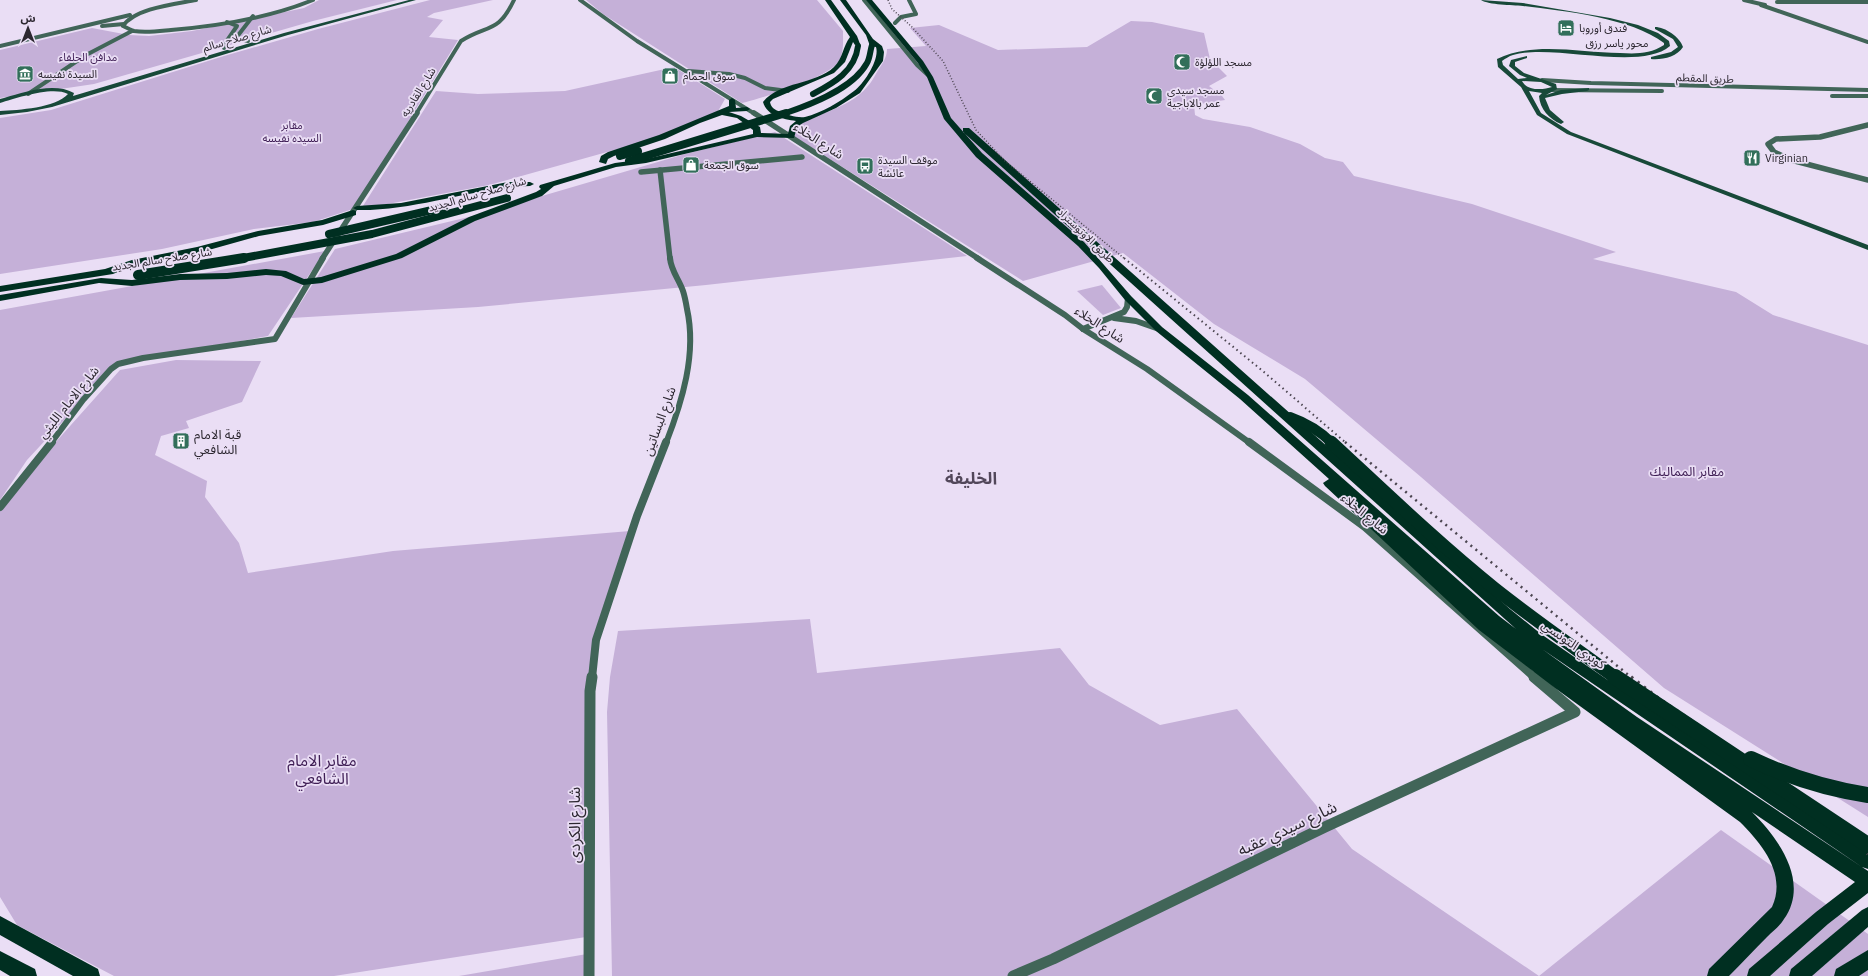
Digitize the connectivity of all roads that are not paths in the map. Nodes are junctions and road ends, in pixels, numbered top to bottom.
1 (184, 0) edge
2 (196, 0) edge
3 (313, 0) edge
4 (400, 0) edge
5 (414, 0) edge
6 (514, 0) edge
7 (580, 0) edge
8 (828, 0) edge
9 (842, 0) edge
10 (864, 0) edge
11 (869, 0) edge
12 (877, 0) edge
13 (909, 0) edge
14 (1483, 0) edge
15 (1507, 0) edge
16 (1744, 0) edge
17 (1776, 2) edge
18 (1868, 2) edge
19 (179, 4) junction
20 (1761, 5) junction
21 (139, 14) junction
22 (885, 15) junction
23 (253, 16) junction
24 (224, 22) junction
25 (895, 23) junction
26 (124, 24) junction
27 (132, 31) junction
28 (854, 36) junction
29 (1868, 38) edge
30 (248, 41) junction
31 (1868, 42) edge
32 (872, 43) junction
33 (0, 46) edge
34 (224, 48) junction
35 (0, 49) edge
36 (67, 68) junction
37 (686, 71) junction
38 (930, 77) junction
39 (1540, 80) junction
40 (1522, 85) junction
41 (1588, 89) junction
42 (1550, 90) junction
43 (1868, 90) edge
44 (48, 91) junction
45 (788, 91) junction
46 (1666, 91) dead end
47 (70, 92) junction
48 (28, 94) junction
49 (1823, 96) dead end
50 (1868, 96) edge
51 (66, 100) junction
52 (732, 100) junction
53 (1542, 100) junction
54 (0, 101) edge
55 (746, 109) junction
56 (726, 111) junction
57 (1, 113) edge
58 (803, 119) junction
59 (1868, 125) edge
60 (757, 135) junction
61 (791, 136) junction
62 (802, 157) dead end
63 (603, 162) junction
64 (615, 165) junction
65 (660, 170) junction
66 (640, 172) dead end
67 (1868, 180) edge
68 (530, 184) junction
69 (550, 185) junction
70 (504, 195) junction
71 (355, 211) junction
72 (1868, 242) edge
73 (1868, 248) edge
74 (141, 271) junction
75 (107, 272) junction
76 (76, 277) junction
77 (0, 281) edge
78 (101, 281) junction
79 (307, 282) junction
80 (70, 286) junction
81 (0, 289) edge
82 (0, 298) edge
83 (1128, 298) junction
84 (0, 305) edge
85 (1171, 313) junction
86 (1146, 317) junction
87 (1114, 318) junction
88 (1083, 329) junction
89 (1191, 331) junction
90 (1162, 332) junction
91 (275, 339) joint
92 (1290, 417) junction
93 (1302, 449) junction
94 (0, 507) edge
95 (590, 674) joint
96 (1576, 712) joint
97 (1702, 734) junction
98 (1868, 795) edge
99 (1868, 845) edge
100 (1868, 861) edge
101 (1868, 881) edge
102 (1868, 916) edge
103 (0, 925) edge
104 (1868, 959) edge
105 (0, 960) edge
106 (28, 976) edge
107 (91, 976) edge
108 (589, 976) edge
109 (1013, 976) edge
110 (1716, 976) edge
111 (1756, 976) edge
112 (1798, 976) edge
113 (1843, 976) edge

1 - 19 street
2 - 19 street
3 - 23 street
4 - 30 main road, شارع صلاح سالم
5 - 51 main road, شارع صلاح سالم
6 - 71 street, شارع القادريه
7 - 37 street, شارع الخلاء
8 - 28 highway, شارع صلاح سالم الجديد
9 - 32 highway
10 - 38 street
11 - 22 highway
12 - 22 highway
13 - 25 street
14 - 40 main road, محور ياسر رزق
15 - 39 main road, محور ياسر رزق
16 - 20 street
17 - 18 street
17 - 20 street
17 - 29 street
19 - 21 street
20 - 31 street
21 - 26 street
21 - 33 street
22 - 25 highway, طريق الاوتوستراد
22 - 38 highway, طريق الاوتوستراد
23 - 24 street
23 - 30 street
24 - 27 street
24 - 34 street
25 - 85 highway, طريق الاوتوستراد
26 - 27 street
26 - 35 street
27 - 36 street
28 - 45 highway
28 - 63 highway, شارع صلاح سالم الجديد, bridge
30 - 34 main road, شارع صلاح سالم
32 - 58 highway
32 - 64 highway, شارع صلاح سالم الجديد, bridge
34 - 47 main road, شارع صلاح سالم
36 - 44 street
36 - 48 street
37 - 45 street
37 - 52 street, شارع الخلاء
38 - 83 highway, طريق الاوتوستراد
39 - 40 main road
39 - 42 main road
39 - 43 street, طريق المقطم
40 - 42 main road
40 - 73 main road, محور ياسر رزق
41 - 42 street, طريق المقطم
41 - 46 street, طريق المقطم
41 - 53 main road
42 - 53 main road
44 - 47 main road, شارع صلاح سالم
44 - 48 main road, شارع صلاح سالم
45 - 58 highway
47 - 51 main road
48 - 54 main road, شارع صلاح سالم
49 - 50 street
51 - 57 main road, شارع صلاح سالم
52 - 55 street, شارع الخلاء
52 - 56 highway
53 - 72 main road
55 - 56 highway
55 - 61 street, شارع الخلاء
56 - 60 highway
56 - 63 highway
58 - 61 highway
59 - 67 street
60 - 61 highway
60 - 64 highway
61 - 88 street, شارع الخلاء
62 - 65 street
63 - 68 highway, شارع صلاح سالم الجديد
64 - 69 highway, شارع صلاح سالم الجديد
65 - 66 street
65 - 95 street, شارع البساتين
68 - 70 highway, شارع صلاح سالم الجديد
68 - 71 highway
69 - 70 highway, شارع صلاح سالم الجديد
69 - 79 highway
70 - 74 highway, شارع صلاح سالم الجديد, bridge
71 - 75 highway
71 - 79 street, شارع القادريه
74 - 75 highway, شارع صلاح سالم الجديد
74 - 78 highway, شارع صلاح سالم الجديد
75 - 76 highway, شارع صلاح سالم الجديد
76 - 77 highway
76 - 81 highway, شارع صلاح سالم الجديد
78 - 79 highway
78 - 80 highway, شارع صلاح سالم الجديد
79 - 91 street, شارع القادريه
80 - 82 highway, شارع صلاح سالم الجديد
80 - 84 highway
83 - 86 highway, طريق الاوتوستراد
83 - 87 street
85 - 86 highway
85 - 89 highway, طريق الاوتوستراد
86 - 90 highway, طريق الاوتوستراد
87 - 88 street
87 - 90 street
88 - 96 street, شارع الخلاء
89 - 90 highway
89 - 92 highway, طريق الاوتوستراد
90 - 93 highway, طريق الاوتوستراد
91 - 94 street, شارع الامام الليثي
92 - 97 highway, bridge
92 - 100 highway, كوبري التونسي
93 - 101 highway
93 - 110 highway
95 - 108 street, شارع الكردى
96 - 109 street, شارع سيدي عقبه
97 - 98 highway, bridge
97 - 99 highway, bridge
101 - 111 highway
102 - 112 highway
103 - 107 highway
104 - 113 highway
105 - 106 highway

